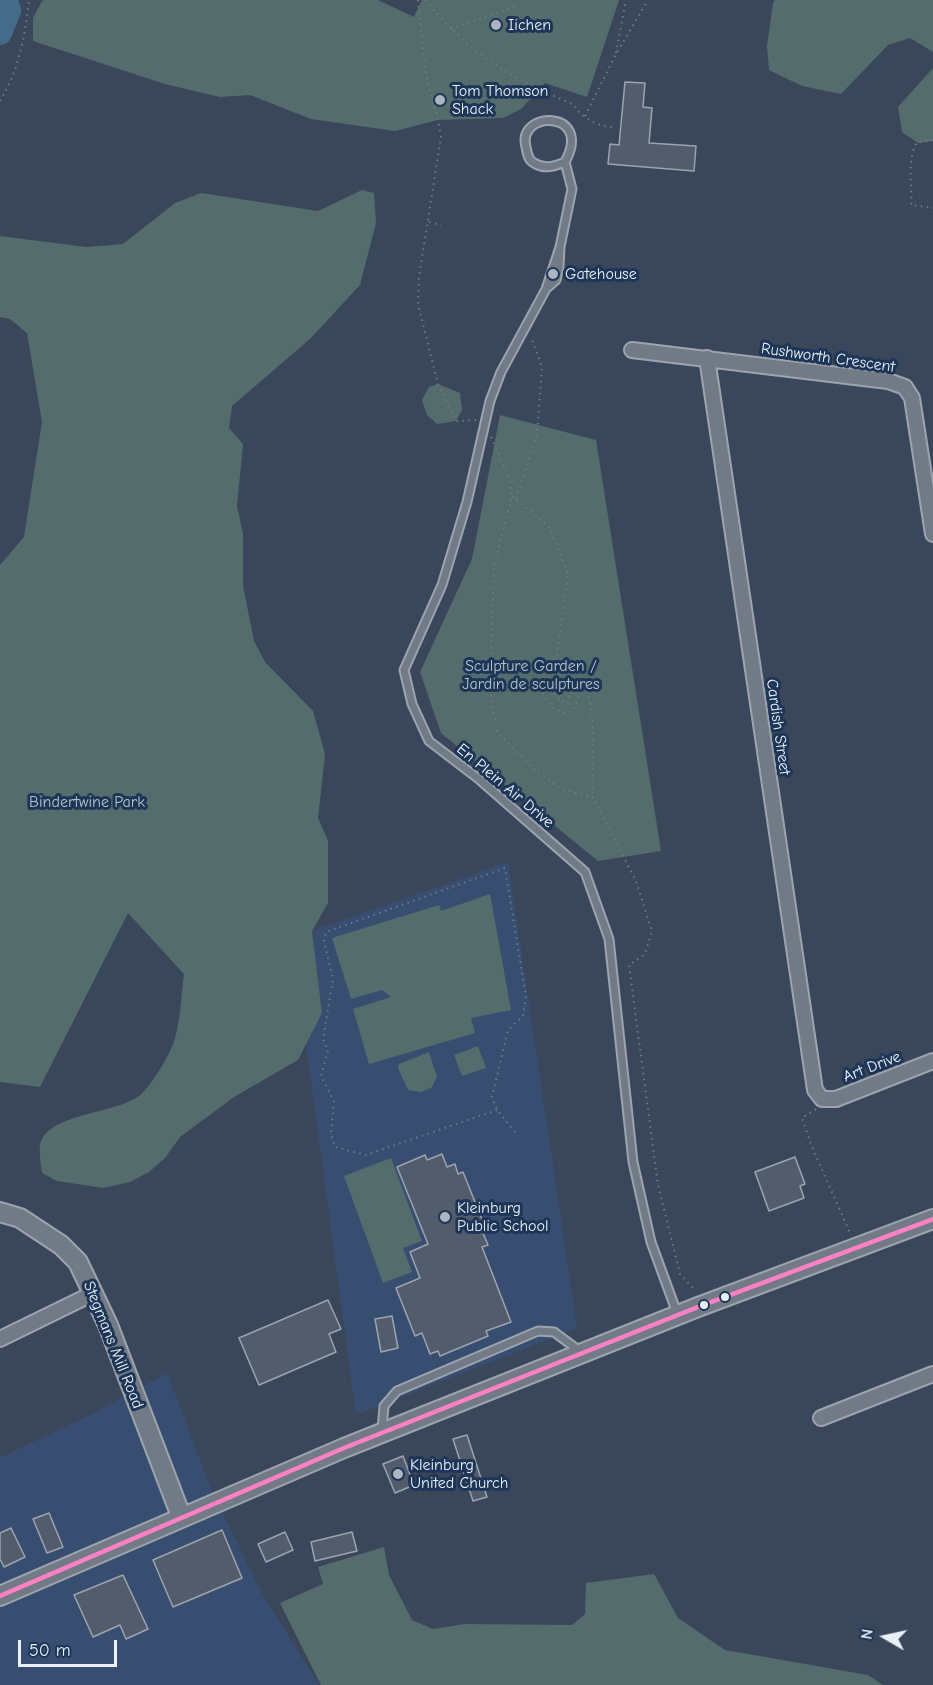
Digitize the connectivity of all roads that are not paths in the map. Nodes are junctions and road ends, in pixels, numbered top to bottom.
1 (565, 162) junction
2 (632, 350) dead end
3 (707, 358) junction
4 (933, 534) edge
5 (933, 1061) edge
6 (822, 1099) joint
7 (0, 1212) edge
8 (933, 1219) edge
9 (94, 1293) junction
10 (678, 1315) junction
11 (0, 1339) edge
12 (583, 1353) junction
13 (933, 1374) edge
14 (821, 1418) dead end
15 (382, 1433) junction
16 (181, 1516) junction
17 (0, 1596) edge

1 - 1 lane
1 - 10 lane, En Plein Air Drive
2 - 3 street, Rushworth Crescent
3 - 4 street, Rushworth Crescent
3 - 6 street, Cardish Street
5 - 6 street, Art Drive
7 - 9 street, Stegmans Mill Road
8 - 10 street
9 - 11 street
9 - 16 street, Stegmans Mill Road
10 - 12 street
12 - 15 street
12 - 15 lane
13 - 14 street
15 - 16 street
16 - 17 street

